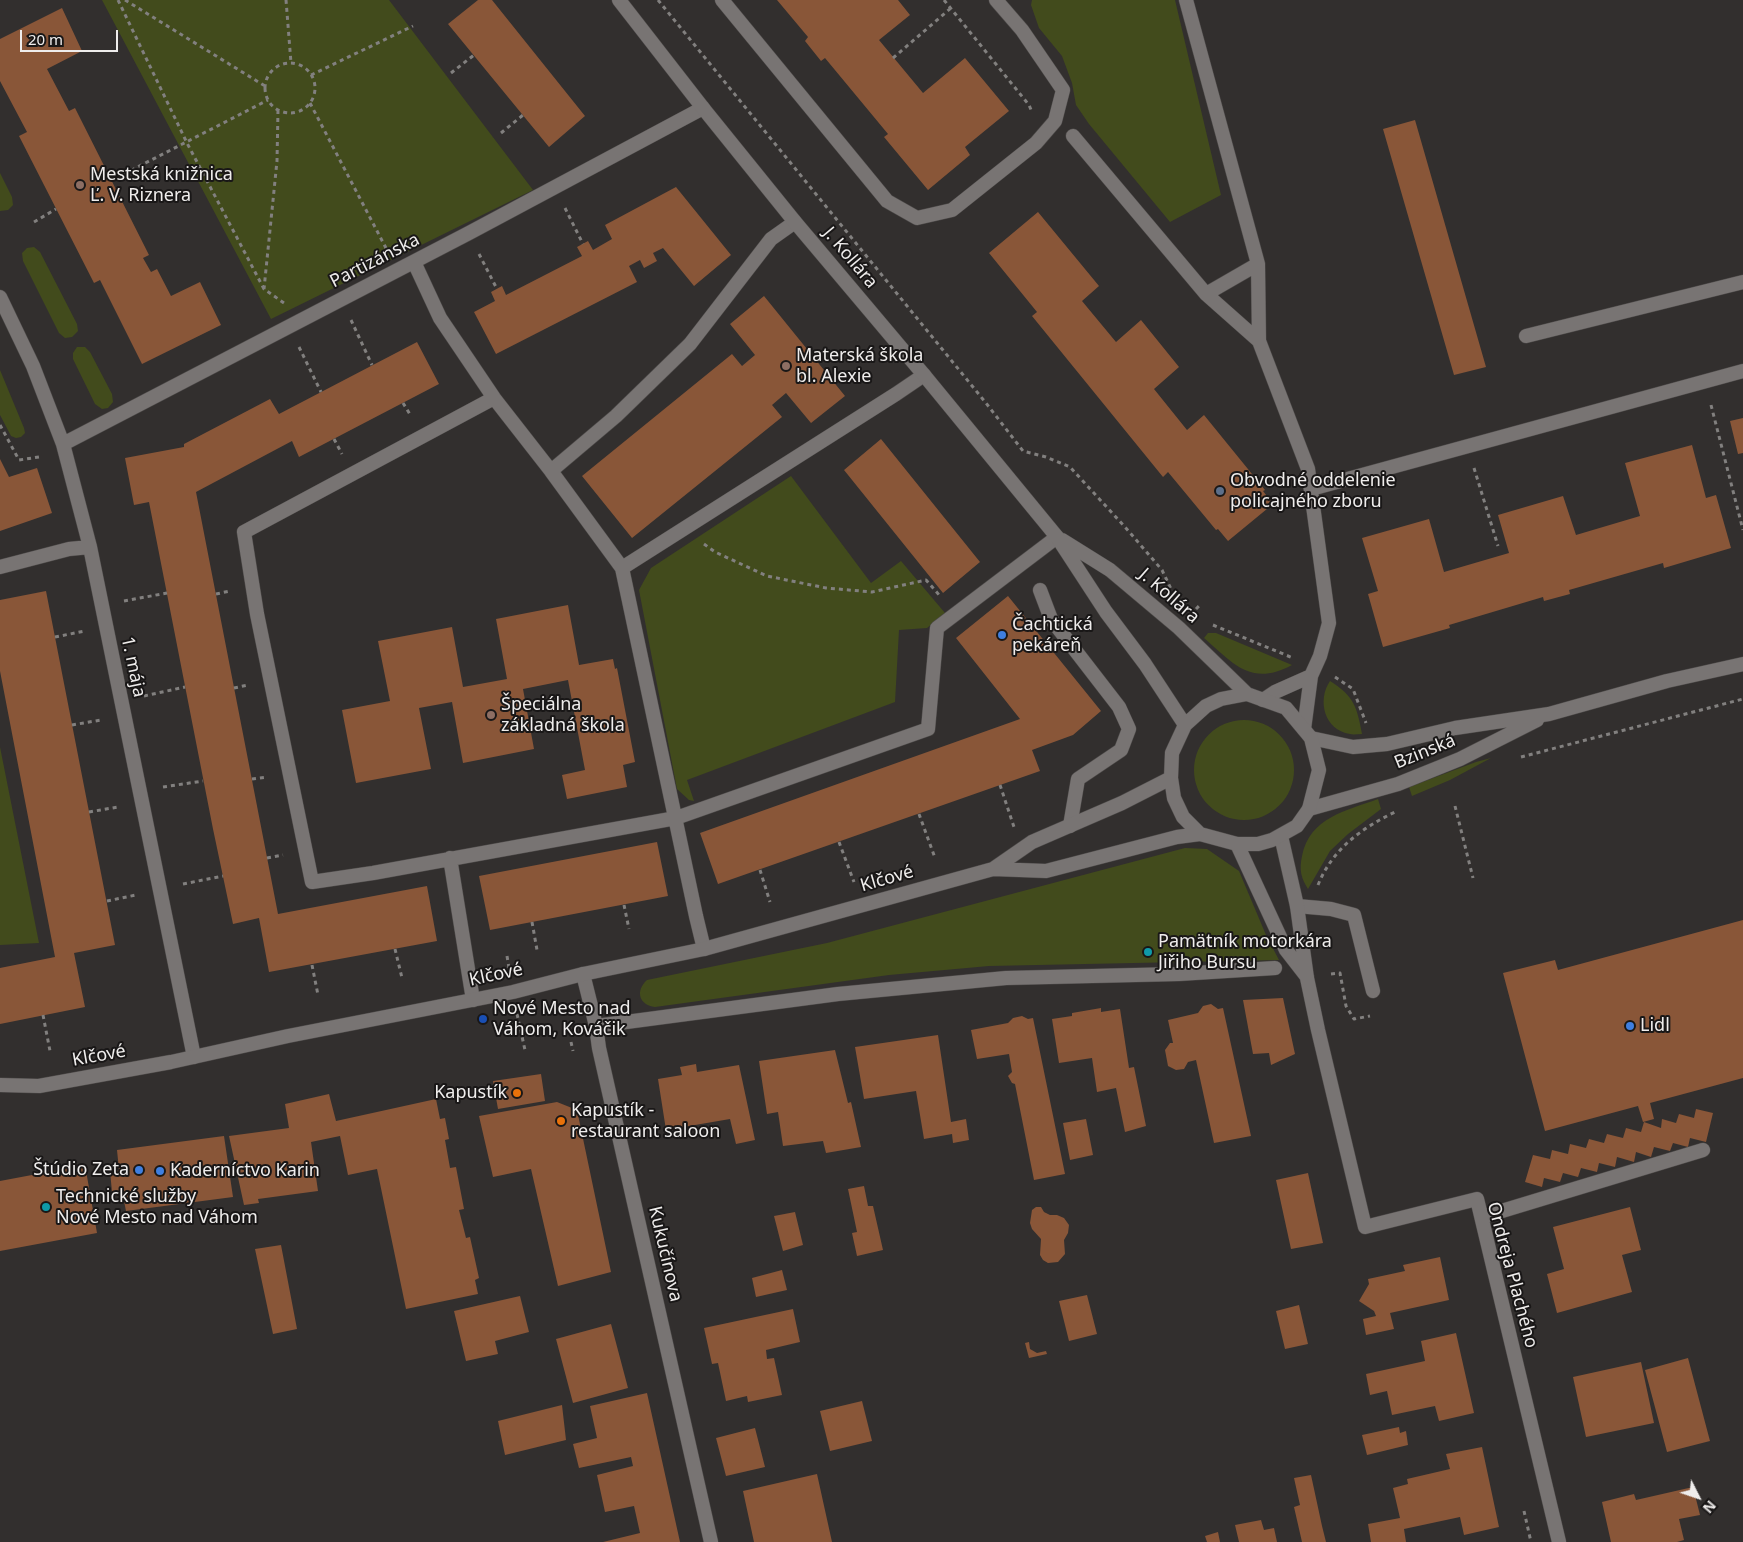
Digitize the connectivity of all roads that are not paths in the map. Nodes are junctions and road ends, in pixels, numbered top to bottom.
1 (619, 0) edge
2 (722, 0) edge
3 (996, 0) edge
4 (1186, 0) edge
5 (703, 108) junction
6 (1073, 136) dead end
7 (795, 222) junction
8 (414, 262) junction
9 (1258, 264) junction
10 (1743, 282) edge
11 (1206, 294) junction
12 (0, 297) edge
13 (1526, 336) dead end
14 (1259, 341) junction
15 (1743, 371) edge
16 (924, 374) junction
17 (494, 398) junction
18 (63, 444) junction
19 (551, 471) junction
20 (1311, 489) junction
21 (1057, 537) junction
22 (90, 546) junction
23 (0, 567) edge
24 (622, 568) junction
25 (1040, 590) dead end
26 (1743, 664) edge
27 (1313, 672) junction
28 (1247, 694) junction
29 (1263, 700) junction
30 (1549, 714) junction
31 (1185, 725) junction
32 (1308, 733) junction
33 (1171, 778) junction
34 (1309, 809) junction
35 (676, 818) junction
36 (1070, 826) junction
37 (1200, 834) junction
38 (1281, 836) junction
39 (1237, 844) junction
40 (450, 858) junction
41 (993, 869) junction
42 (1297, 906) junction
43 (704, 949) junction
44 (1275, 968) dead end
45 (582, 974) junction
46 (1307, 978) junction
47 (1373, 991) dead end
48 (473, 1000) junction
49 (596, 1026) junction
50 (194, 1057) junction
51 (0, 1085) edge
52 (1703, 1150) dead end
53 (1482, 1217) junction
54 (710, 1542) edge
55 (1559, 1542) edge

1 - 5 street, J. Kollára
2 - 3 street
4 - 9 street
5 - 7 street, J. Kollára
5 - 8 street, Partizánska
6 - 11 street
7 - 16 street, J. Kollára
7 - 19 street
8 - 17 street
8 - 18 street, Partizánska
9 - 11 street
9 - 14 street
10 - 13 street
11 - 14 street
12 - 18 street, 1. mája
14 - 20 street
15 - 20 street
16 - 21 street, J. Kollára
16 - 24 street
17 - 19 street
17 - 40 street
18 - 22 street, 1. mája
19 - 24 street
20 - 27 street
21 - 28 street, J. Kollára
21 - 31 street, J. Kollára
21 - 35 street
22 - 23 street
22 - 50 street, 1. mája
24 - 35 street
25 - 36 street
26 - 30 street, Bzinská
27 - 29 street
27 - 32 street
28 - 29 street, Klčové
28 - 31 street
29 - 32 street, Klčové
30 - 32 street, Bzinská
30 - 34 street, Bzinská
31 - 33 street
32 - 34 street, Klčové
33 - 36 street, Klčové
33 - 37 street
34 - 38 street, Klčové
35 - 40 street
35 - 43 street
36 - 41 street, Klčové
37 - 39 street, Klčové
37 - 41 street, Klčové
38 - 39 street, Klčové
38 - 42 street, Ondreja Plachého
39 - 46 street, Ondreja Plachého
40 - 48 street
41 - 43 street, Klčové
42 - 46 street, Ondreja Plachého
42 - 47 street
43 - 45 street, Klčové
44 - 49 street
45 - 48 street, Klčové
45 - 49 street, Kukučínova
46 - 53 street, Ondreja Plachého
48 - 50 street, Klčové
49 - 54 street, Kukučínova
50 - 51 street, Klčové
52 - 53 street
53 - 55 street, Ondreja Plachého

